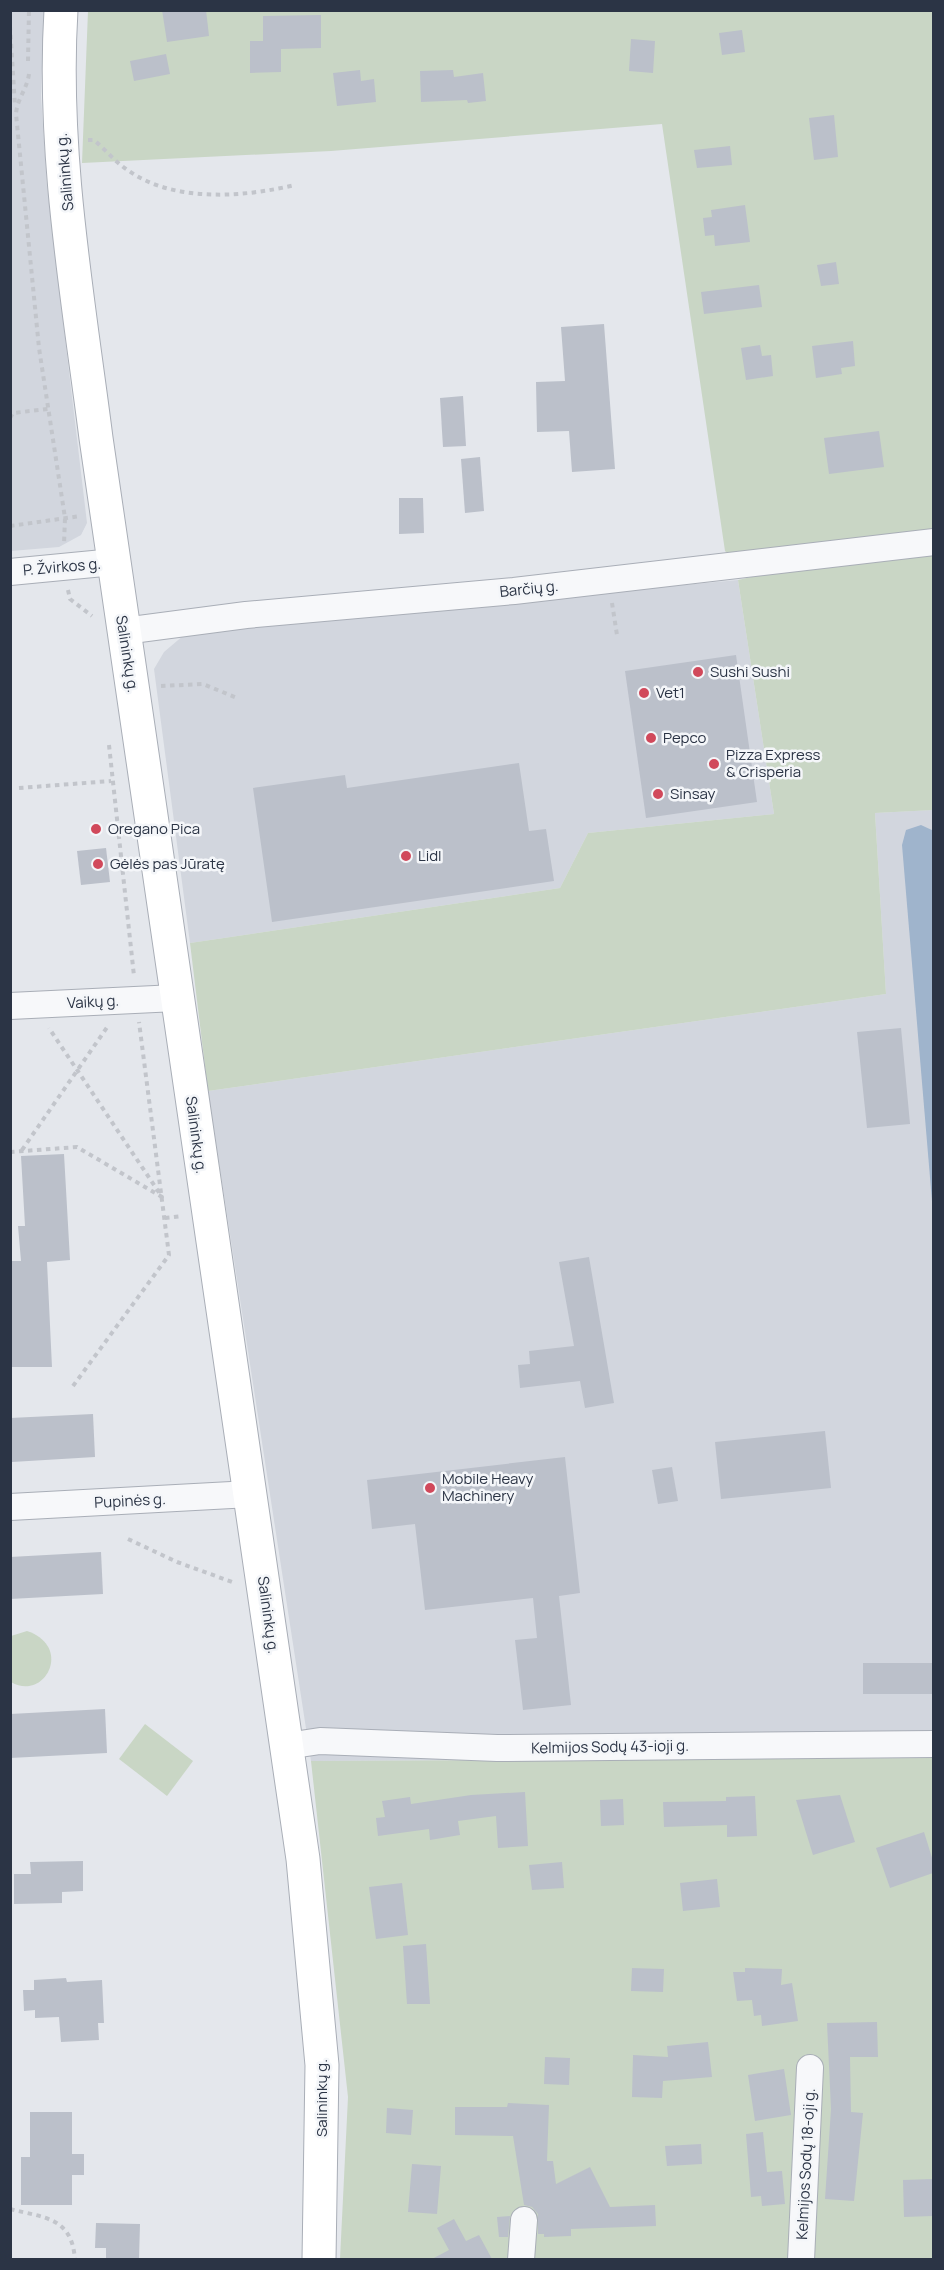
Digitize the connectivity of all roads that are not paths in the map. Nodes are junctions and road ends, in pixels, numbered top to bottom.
1 (61, 10) edge
2 (933, 543) edge
3 (114, 562) junction
4 (10, 572) edge
5 (109, 626) junction
6 (176, 998) junction
7 (22, 1005) edge
8 (250, 1494) junction
9 (10, 1507) edge
10 (933, 1744) edge
11 (287, 1746) junction
12 (810, 2068) dead end
13 (524, 2220) dead end
14 (319, 2259) edge
15 (521, 2259) edge
16 (801, 2259) edge

1 - 3 main road, Salininkų g.
2 - 5 street, Barčių g.
3 - 4 street, P. Žvirkos g.
3 - 5 main road, Salininkų g.
5 - 6 main road, Salininkų g.
6 - 7 street, Vaikų g.
6 - 8 main road, Salininkų g.
8 - 9 street, Pupinės g.
8 - 11 main road, Salininkų g.
10 - 11 street, Kelmijos Sodų 43-ioji g.
11 - 14 main road, Salininkų g.
12 - 16 street, Kelmijos Sodų 18-oji g.
13 - 15 street

